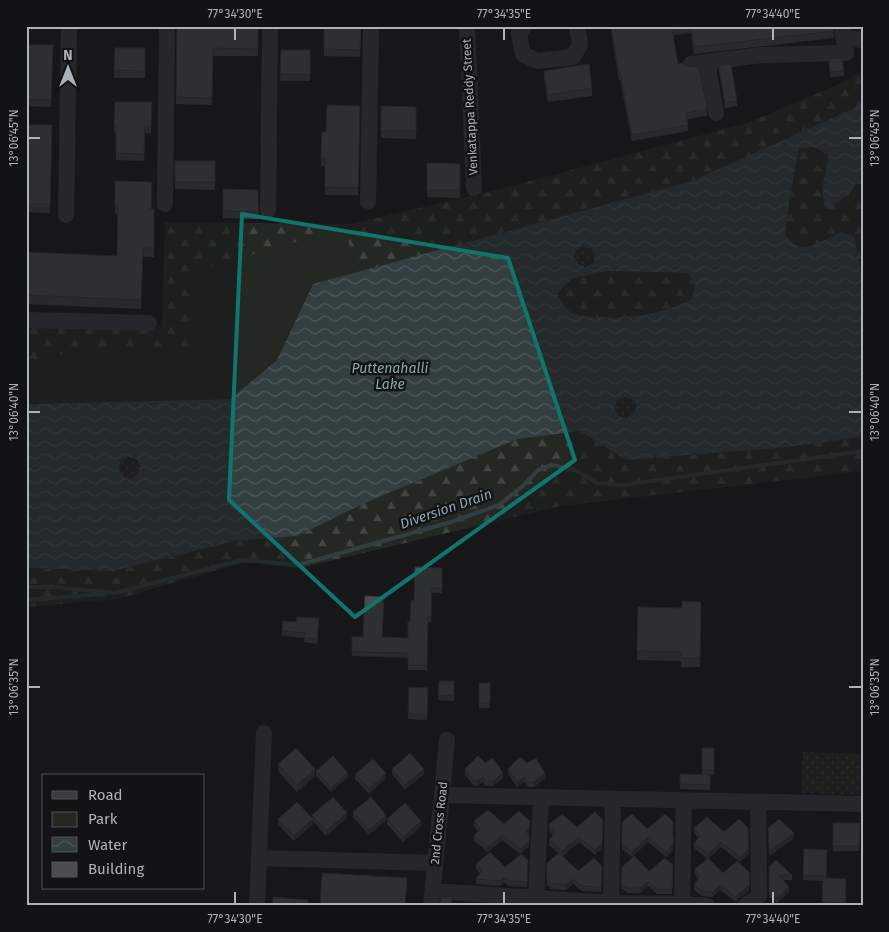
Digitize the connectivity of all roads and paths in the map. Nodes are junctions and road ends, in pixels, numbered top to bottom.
1 (69, 26) edge
2 (167, 26) edge
3 (270, 26) edge
4 (371, 26) edge
5 (467, 26) edge
6 (524, 26) edge
7 (577, 26) edge
8 (843, 32) edge
9 (863, 40) edge
10 (716, 113) dead end
11 (474, 188) dead end
12 (368, 201) dead end
13 (165, 204) dead end
14 (268, 210) dead end
15 (66, 216) dead end
16 (26, 320) edge
17 (149, 323) dead end
18 (264, 733) dead end
19 (447, 740) dead end
20 (442, 795) junction
21 (541, 797) junction
22 (613, 799) junction
23 (684, 800) junction
24 (758, 802) junction
25 (863, 804) edge
26 (259, 858) junction
27 (435, 863) junction
28 (432, 898) edge
29 (536, 898) junction
30 (611, 904) junction
31 (682, 904) junction
32 (257, 906) edge
33 (707, 906) edge
34 (745, 906) edge

1 - 15 street
2 - 13 street
3 - 14 street
4 - 12 street
5 - 11 street, Venkatappa Reddy Street
6 - 7 street
8 - 9 street
8 - 10 street
16 - 17 street
18 - 26 street
19 - 20 street, 2nd Cross Road
20 - 21 street
20 - 27 street, 2nd Cross Road
21 - 22 street
21 - 29 street
22 - 23 street
22 - 30 street
23 - 24 street
23 - 31 street
24 - 25 street
24 - 34 street
26 - 27 street
26 - 32 street
27 - 28 street, 2nd Cross Road
28 - 29 street
29 - 30 street
30 - 31 street
31 - 33 street

